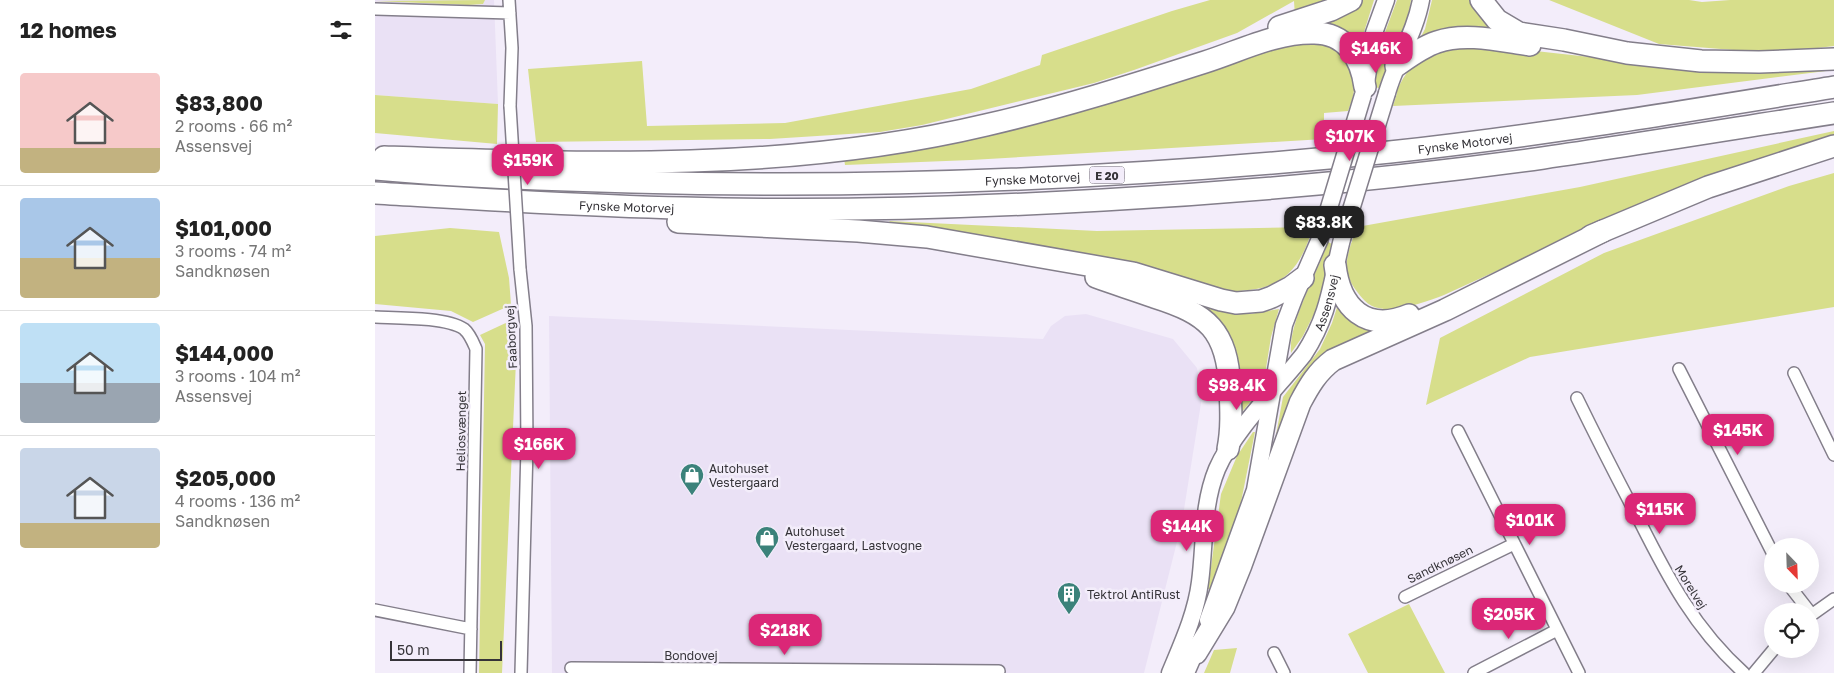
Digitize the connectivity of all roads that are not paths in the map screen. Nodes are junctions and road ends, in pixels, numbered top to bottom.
1 (509, 0) edge
2 (1351, 0) edge
3 (1386, 0) edge
4 (1421, 0) edge
5 (1481, 0) edge
6 (375, 9) edge
7 (510, 13) junction
8 (1627, 53) junction
9 (1834, 59) edge
10 (1397, 66) junction
11 (1834, 87) edge
12 (1364, 91) junction
13 (1062, 105) junction
14 (1834, 112) edge
15 (1834, 146) edge
16 (375, 156) edge
17 (375, 169) edge
18 (375, 193) edge
19 (549, 204) junction
20 (1603, 231) junction
21 (1034, 257) junction
22 (1335, 265) junction
23 (1303, 278) junction
24 (375, 317) edge
25 (1679, 369) dead end
26 (1794, 373) dead end
27 (1273, 392) junction
28 (1577, 398) dead end
29 (1458, 431) dead end
30 (1228, 450) junction
31 (1834, 455) edge
32 (1765, 538) edge
33 (1514, 544) junction
34 (1795, 593) edge
35 (1405, 597) dead end
36 (1834, 598) edge
37 (1802, 603) edge
38 (1819, 607) edge
39 (375, 610) edge
40 (471, 628) junction
41 (1557, 630) junction
42 (1196, 653) junction
43 (1274, 653) dead end
44 (1766, 658) edge
45 (571, 668) dead end
46 (810, 671) edge
47 (999, 671) dead end
48 (470, 673) edge
49 (521, 673) edge
50 (1170, 673) edge
51 (1186, 673) edge
52 (1284, 673) edge
53 (1473, 673) edge
54 (1579, 673) edge
55 (1744, 673) edge
56 (1754, 673) edge

1 - 7 street, Faaborgvej
2 - 13 highway
3 - 12 main road, Assensvej
4 - 10 main road, Assensvej
5 - 8 highway
6 - 7 street
7 - 49 street, Faaborgvej, bridge
8 - 9 highway
8 - 10 highway
10 - 22 main road, Assensvej, bridge
11 - 17 highway, Fynske Motorvej / E 20
12 - 13 highway
12 - 23 main road, Assensvej, bridge
13 - 16 highway
14 - 19 highway, Fynske Motorvej / E 20
15 - 20 highway
18 - 19 highway, Fynske Motorvej / E 20
19 - 21 highway
20 - 22 highway
20 - 42 highway
21 - 23 highway
21 - 30 highway
22 - 27 main road, Assensvej
23 - 27 main road, Assensvej
24 - 40 street, Heliosvænget
25 - 32 street
26 - 31 street
27 - 30 main road, Assensvej
27 - 42 main road, Assensvej
28 - 55 street, Morelvej
29 - 33 street
30 - 50 main road, Assensvej
33 - 35 street, Sandknøsen
33 - 41 street
34 - 37 street
36 - 38 street
39 - 40 street
40 - 48 street, Heliosvænget
41 - 53 street
41 - 54 street
42 - 51 main road, Assensvej
43 - 52 street
44 - 56 street
45 - 46 street, Bondovej
46 - 47 street, Bondovej

